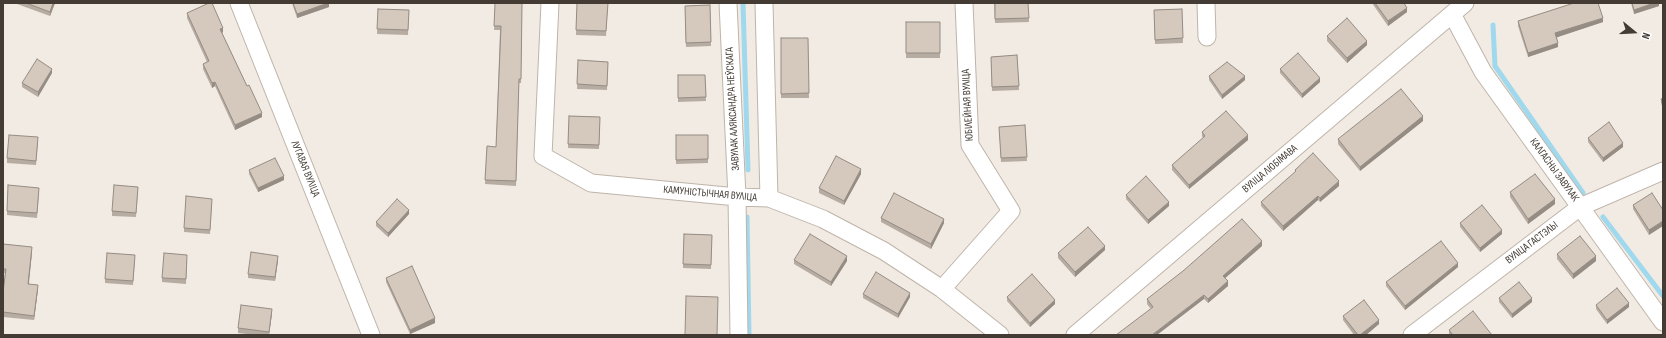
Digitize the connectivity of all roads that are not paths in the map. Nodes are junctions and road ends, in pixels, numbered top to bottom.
1 (238, 3) edge
2 (550, 3) edge
3 (728, 3) edge
4 (764, 3) edge
5 (964, 3) edge
6 (1206, 3) edge
7 (1466, 3) edge
8 (1452, 14) junction
9 (1207, 37) dead end
10 (1663, 171) edge
11 (737, 197) junction
12 (769, 198) junction
13 (1580, 206) junction
14 (942, 289) junction
15 (1663, 322) edge
16 (372, 335) edge
17 (739, 335) edge
18 (1000, 335) edge
19 (1075, 335) edge
20 (1412, 335) edge

1 - 16 street, ЛУГАВАЯ ВУЛІЦА
2 - 11 street, КАМУНІСТЫЧНАЯ ВУЛІЦА
3 - 11 street, ЗАВУЛАК АЛЯКСАНДРА НЕЎСКАГА
4 - 12 street
5 - 14 street, ЮБІЛЕЙНАЯ ВУЛІЦА
6 - 9 street
7 - 8 street, ВУЛІЦА ЛЮБІМАВА
8 - 13 street, КАЛГАСНЫ ЗАВУЛАК
8 - 19 street, ВУЛІЦА ЛЮБІМАВА
10 - 13 street, ВУЛІЦА ГАСТЭЛЫ
11 - 12 street, КАМУНІСТЫЧНАЯ ВУЛІЦА
11 - 17 street, ЗАВУЛАК АЛЯКСАНДРА НЕЎСКАГА
12 - 14 street, КАМУНІСТЫЧНАЯ ВУЛІЦА
13 - 15 street, КАЛГАСНЫ ЗАВУЛАК
13 - 20 street, ВУЛІЦА ГАСТЭЛЫ
14 - 18 street, КАМУНІСТЫЧНАЯ ВУЛІЦА

